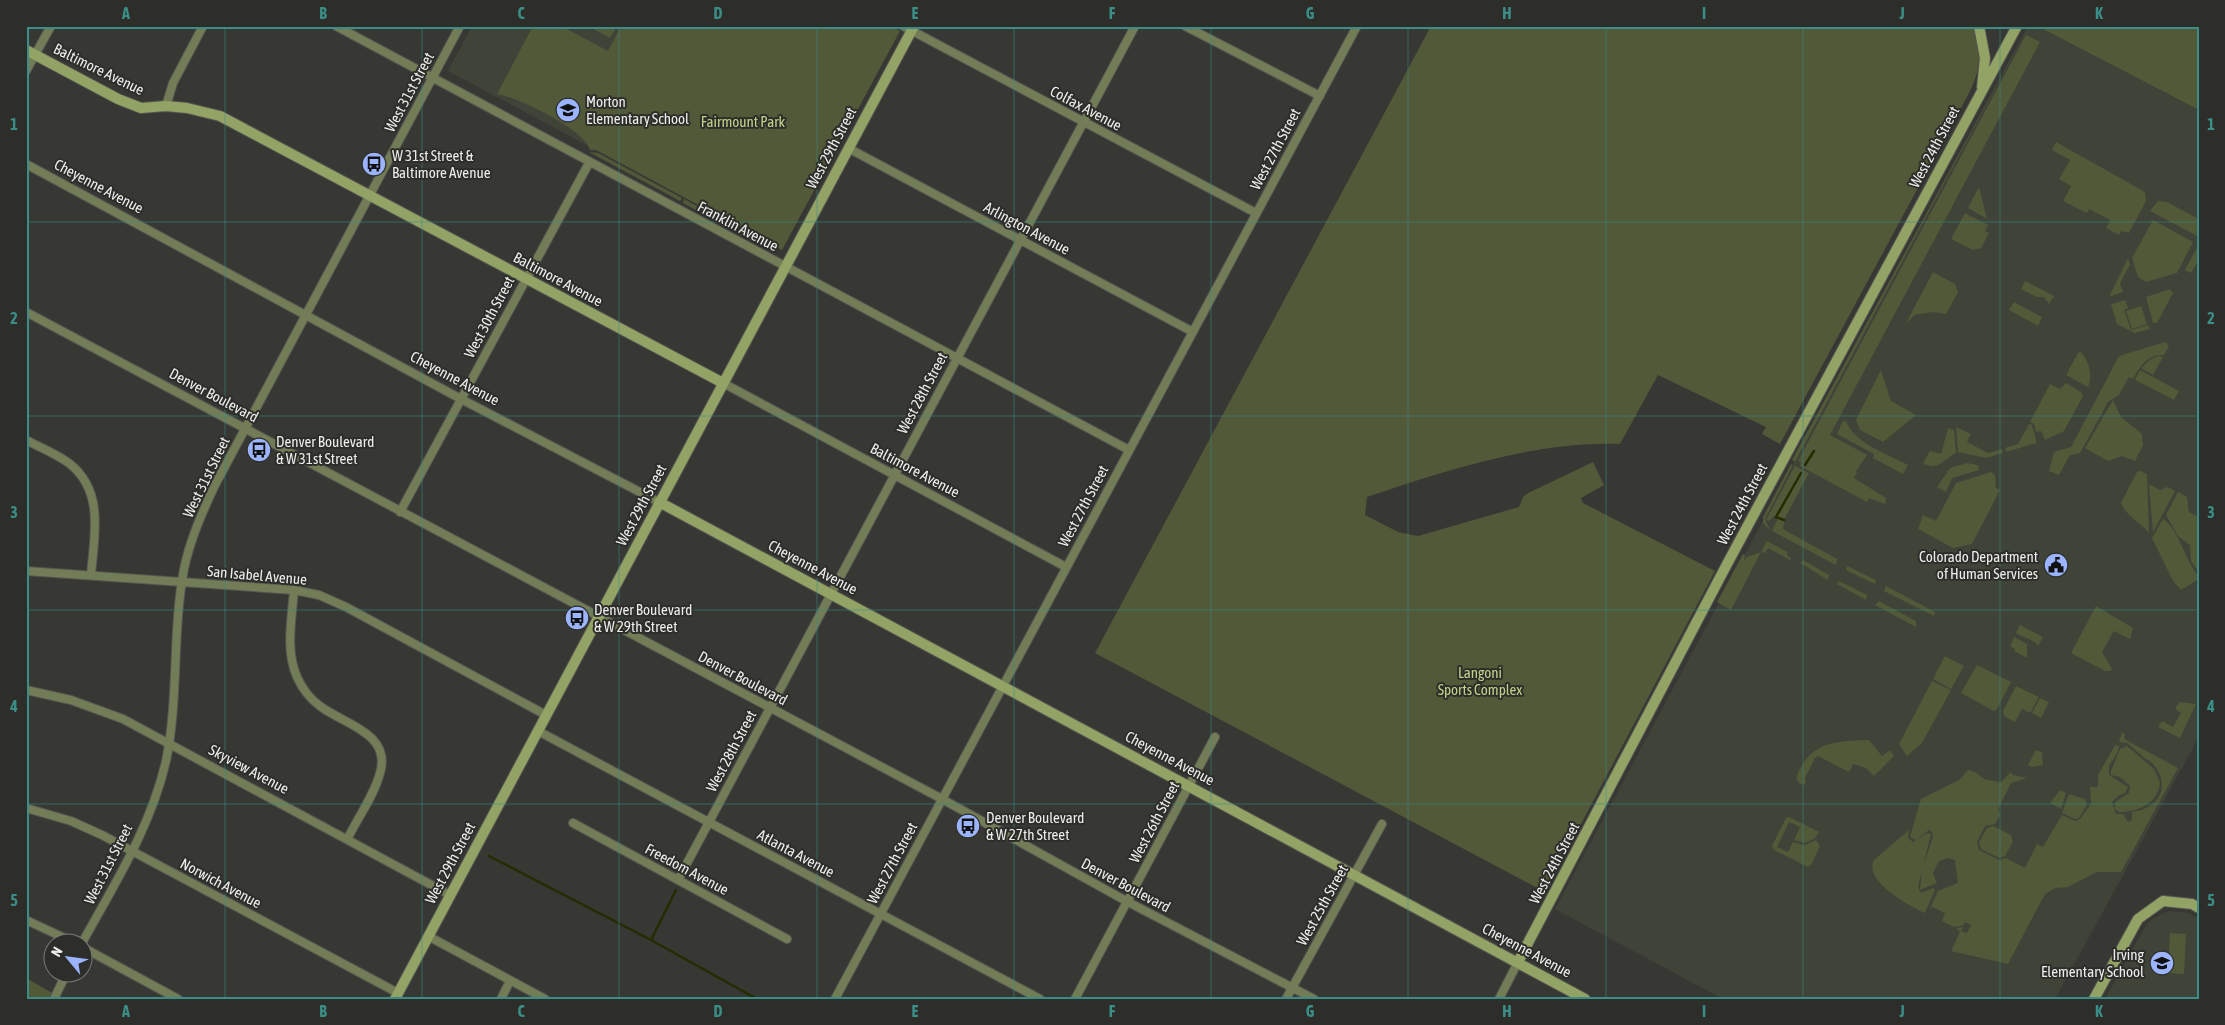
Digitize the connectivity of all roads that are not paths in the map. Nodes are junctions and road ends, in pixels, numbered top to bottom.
1 (51, 26) edge
2 (203, 26) edge
3 (336, 26) edge
4 (460, 26) edge
5 (1135, 26) edge
6 (1185, 26) edge
7 (1357, 26) edge
8 (1979, 26) edge
9 (2017, 26) edge
10 (909, 28) edge
11 (31, 52) edge
12 (26, 71) edge
13 (432, 77) junction
14 (1982, 91) junction
15 (1320, 96) junction
16 (166, 106) junction
17 (1083, 123) junction
18 (848, 148) junction
19 (589, 163) junction
20 (26, 164) edge
21 (370, 195) junction
22 (1256, 213) junction
23 (1020, 240) junction
24 (785, 267) junction
25 (524, 279) junction
26 (26, 312) edge
27 (307, 314) junction
28 (1193, 332) junction
29 (957, 358) junction
30 (723, 384) junction
31 (461, 399) junction
32 (246, 428) junction
33 (26, 440) edge
34 (1129, 450) junction
35 (894, 475) junction
36 (659, 502) junction
37 (400, 512) junction
38 (1066, 567) junction
39 (26, 571) edge
40 (91, 575) junction
41 (182, 582) junction
42 (294, 590) junction
43 (831, 594) junction
44 (599, 616) junction
45 (1003, 685) junction
46 (26, 690) edge
47 (770, 708) junction
48 (546, 715) junction
49 (538, 731) junction
50 (1215, 737) dead end
51 (169, 742) junction
52 (1189, 786) junction
53 (942, 799) junction
54 (26, 808) edge
55 (709, 822) junction
56 (573, 823) dead end
57 (1382, 824) dead end
58 (348, 838) junction
59 (132, 851) junction
60 (1355, 874) junction
61 (678, 880) junction
62 (450, 895) junction
63 (1128, 902) junction
64 (2199, 908) edge
65 (881, 913) junction
66 (26, 920) edge
67 (52, 932) edge
68 (88, 932) edge
69 (428, 936) junction
70 (787, 939) dead end
71 (92, 952) edge
72 (1518, 962) junction
73 (510, 981) junction
74 (62, 982) edge
75 (1292, 987) junction
76 (397, 996) edge
77 (54, 999) edge
78 (178, 999) edge
79 (501, 999) edge
80 (545, 999) edge
81 (836, 999) edge
82 (1040, 999) edge
83 (1075, 999) edge
84 (1286, 999) edge
85 (1314, 999) edge
86 (1499, 999) edge
87 (1585, 999) edge
88 (2094, 999) edge

1 - 11 street
2 - 16 street
3 - 13 street, Franklin Avenue
4 - 13 street, West 31st Street
5 - 17 street, West 28th Street
6 - 15 street
7 - 15 street, West 27th Street
8 - 14 street
9 - 14 street, West 24th Street
10 - 17 street, Colfax Avenue
10 - 18 street, West 29th Street
11 - 12 street
11 - 16 street, Baltimore Avenue
13 - 19 street, Franklin Avenue
13 - 21 street, West 31st Street
14 - 72 street, West 24th Street
15 - 22 street, West 27th Street
16 - 21 street, Baltimore Avenue
17 - 22 street, Colfax Avenue
17 - 23 street, West 28th Street
18 - 23 street, Arlington Avenue
18 - 24 street, West 29th Street
19 - 24 street, Franklin Avenue
19 - 25 street, West 30th Street
20 - 27 street, Cheyenne Avenue
21 - 25 street, Baltimore Avenue
21 - 27 street, West 31st Street
22 - 28 street, West 27th Street
23 - 28 street, Arlington Avenue
23 - 29 street, West 28th Street
24 - 29 street, Franklin Avenue
24 - 30 street, West 29th Street
25 - 30 street, Baltimore Avenue
25 - 31 street, West 30th Street
26 - 32 street, Denver Boulevard
27 - 31 street, Cheyenne Avenue
27 - 32 street, West 31st Street
28 - 34 street, West 27th Street
29 - 34 street, Franklin Avenue
29 - 35 street, West 28th Street
30 - 35 street, Baltimore Avenue
30 - 36 street, West 29th Street
31 - 36 street, Cheyenne Avenue
31 - 37 street, West 30th Street
32 - 37 street, Denver Boulevard
32 - 41 street, West 31st Street
33 - 40 street
34 - 38 street, West 27th Street
35 - 38 street, Baltimore Avenue
35 - 43 street, West 28th Street
36 - 43 street, Cheyenne Avenue
36 - 44 street, West 29th Street
37 - 44 street, Denver Boulevard
38 - 45 street, West 27th Street
39 - 40 street, San Isabel Avenue
40 - 41 street, San Isabel Avenue
41 - 42 street, San Isabel Avenue
41 - 51 street, West 31st Street
42 - 48 street, San Isabel Avenue
42 - 58 street
43 - 45 street, Cheyenne Avenue
43 - 47 street, West 28th Street
44 - 47 street, Denver Boulevard
44 - 48 street, West 29th Street
45 - 52 street, Cheyenne Avenue
45 - 53 street, West 27th Street
46 - 51 street, Skyview Avenue
47 - 53 street, Denver Boulevard
47 - 55 street, West 28th Street
48 - 49 street, West 29th Street
49 - 55 street, Atlanta Avenue
49 - 62 street, West 29th Street
50 - 52 street, West 26th Street
51 - 58 street, Skyview Avenue
51 - 59 street, West 31st Street
52 - 60 street, Cheyenne Avenue
52 - 63 street, West 26th Street
53 - 63 street, Denver Boulevard
53 - 65 street, West 27th Street
54 - 59 street, Norwich Avenue
55 - 61 street, West 28th Street
55 - 65 street, Atlanta Avenue
56 - 61 street, Freedom Avenue
57 - 60 street, West 25th Street
58 - 62 street, Skyview Avenue
59 - 68 street, West 31st Street
59 - 76 street, Norwich Avenue
60 - 72 street, Cheyenne Avenue
60 - 75 street, West 25th Street
61 - 70 street, Freedom Avenue
62 - 69 street, West 29th Street
63 - 75 street, Denver Boulevard
63 - 83 street, West 26th Street
64 - 88 street
65 - 81 street, West 27th Street
65 - 82 street, Atlanta Avenue
66 - 67 street
69 - 73 street
69 - 76 street, West 29th Street
71 - 78 street
72 - 86 street, West 24th Street
72 - 87 street, Cheyenne Avenue
73 - 79 street
73 - 80 street
74 - 77 street
75 - 84 street, West 25th Street
75 - 85 street, Denver Boulevard

